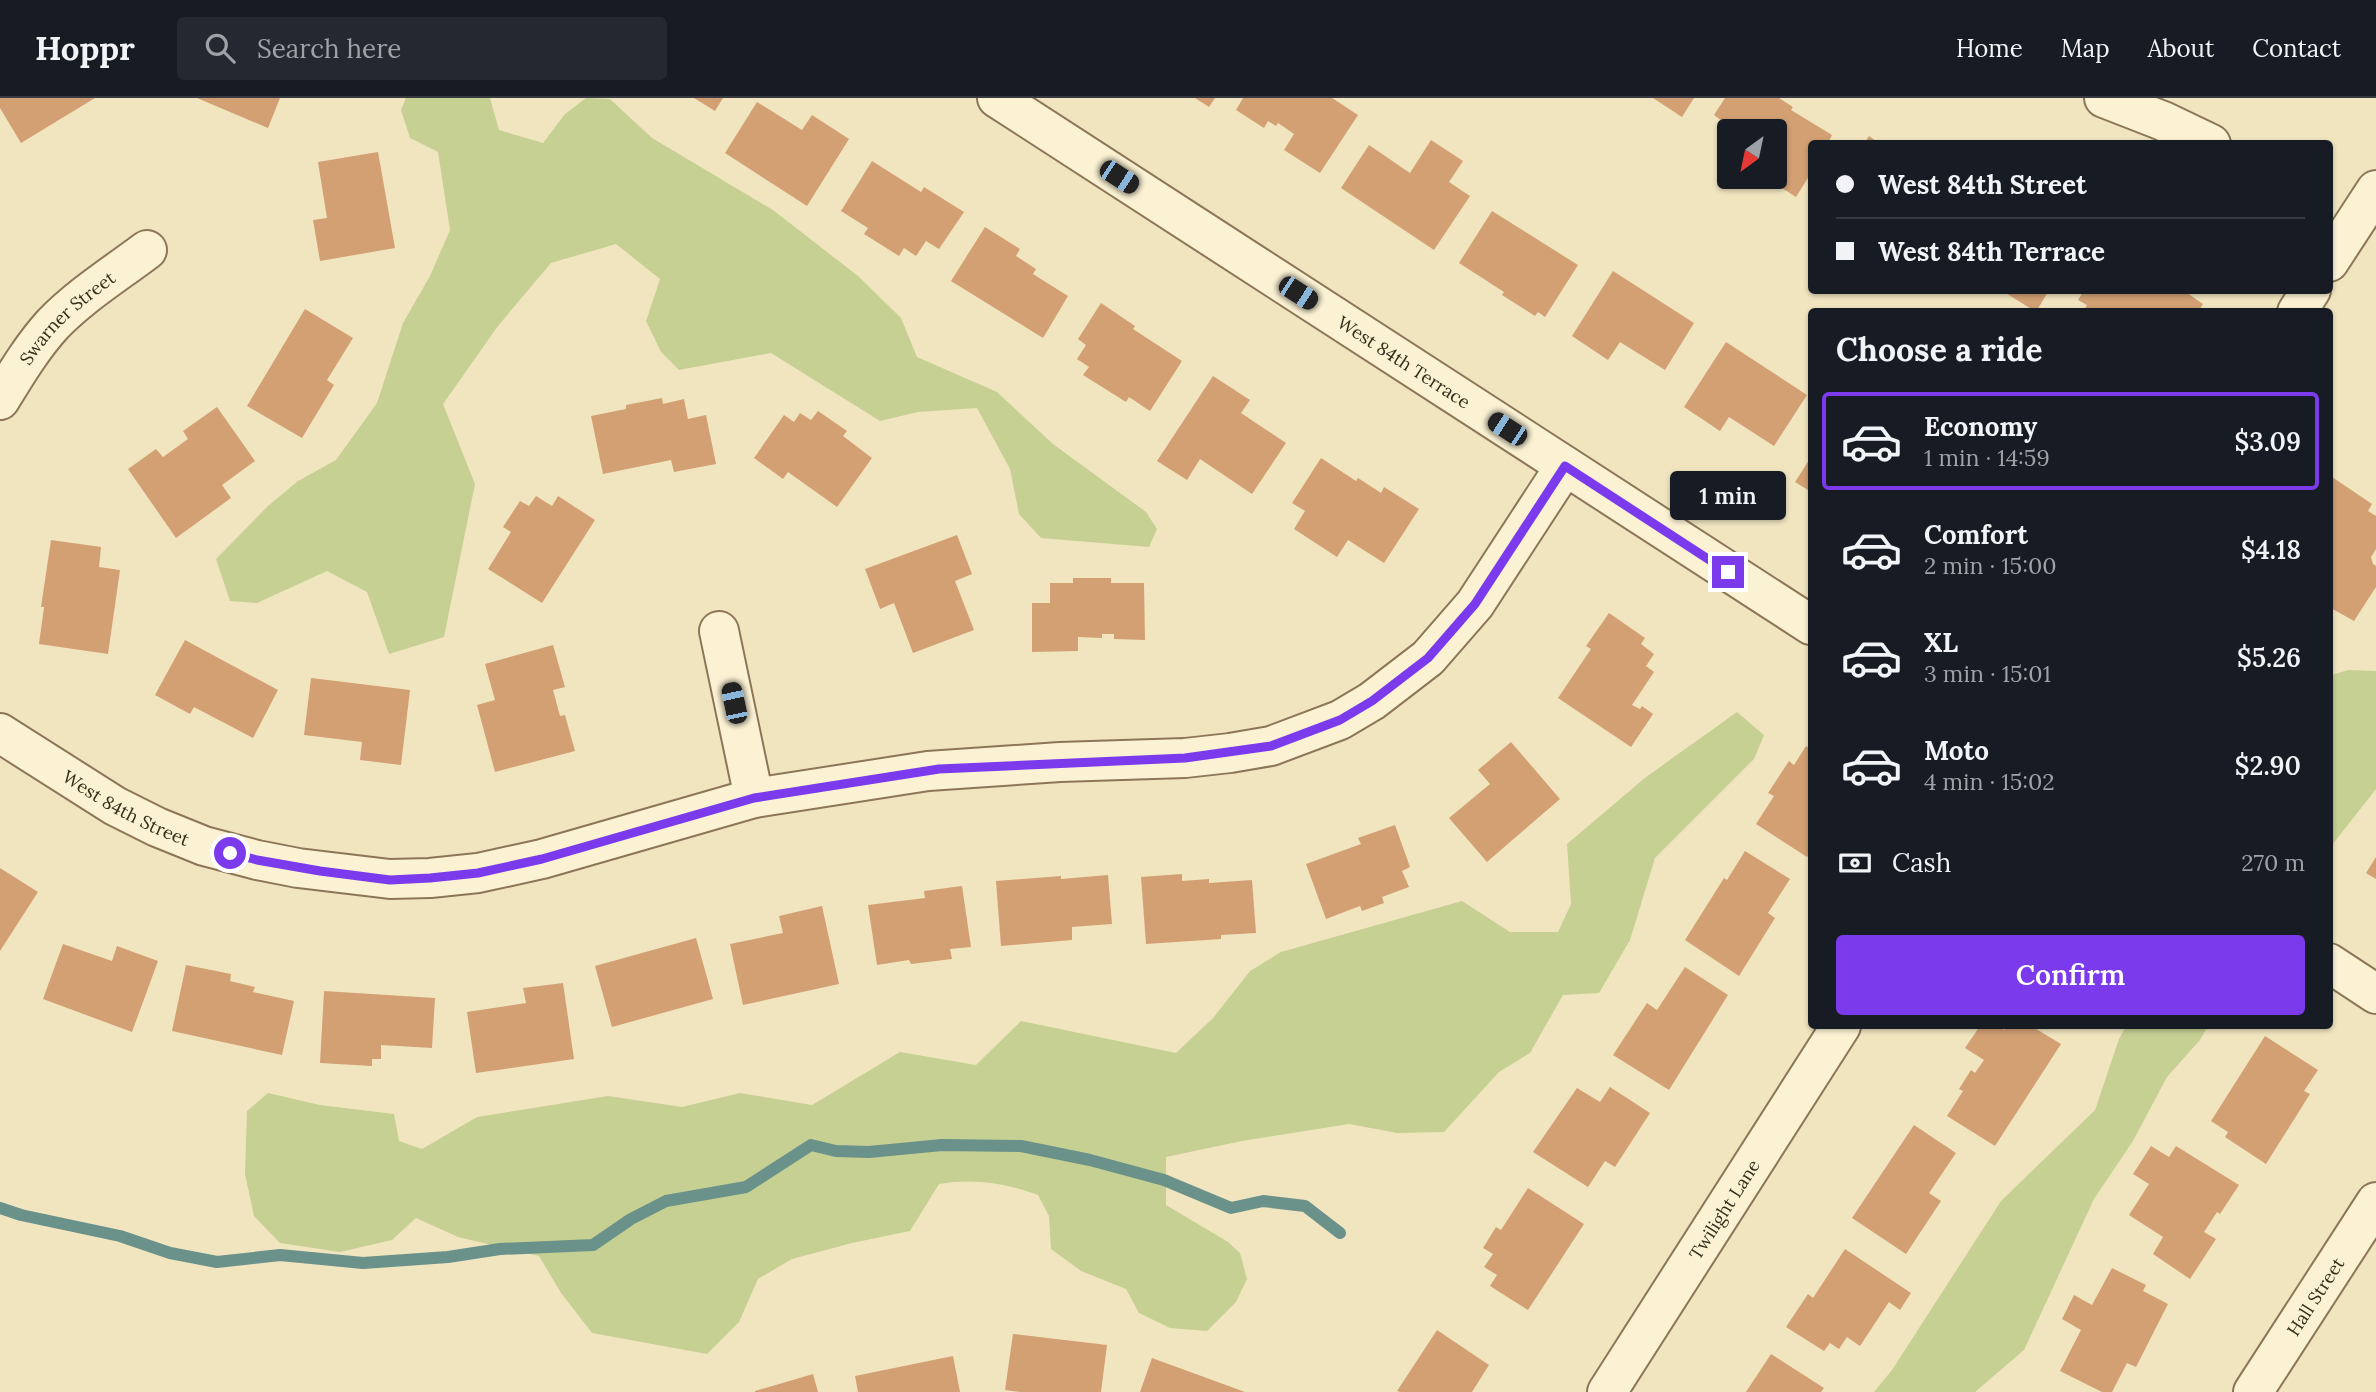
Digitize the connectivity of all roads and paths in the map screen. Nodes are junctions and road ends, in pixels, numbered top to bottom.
1 (997, 98) edge
2 (2104, 98) edge
3 (2203, 140) edge
4 (2376, 190) edge
5 (2340, 224) edge
6 (2333, 248) edge
7 (147, 250) dead end
8 (0, 400) edge
9 (1565, 466) junction
10 (1808, 623) edge
11 (719, 631) dead end
12 (0, 733) edge
13 (754, 798) junction
14 (2333, 966) edge
15 (2376, 994) edge
16 (1839, 1029) edge
17 (2376, 1202) edge
18 (1607, 1392) edge
19 (2253, 1392) edge

1 - 9 street, West 84th Terrace
2 - 3 street
4 - 5 street
5 - 6 street
7 - 8 street, Swarner Street
9 - 10 street, West 84th Terrace
9 - 13 street, West 84th Street
11 - 13 street
12 - 13 street, West 84th Street
14 - 15 street
16 - 18 street, Twilight Lane
17 - 19 street, Hall Street

